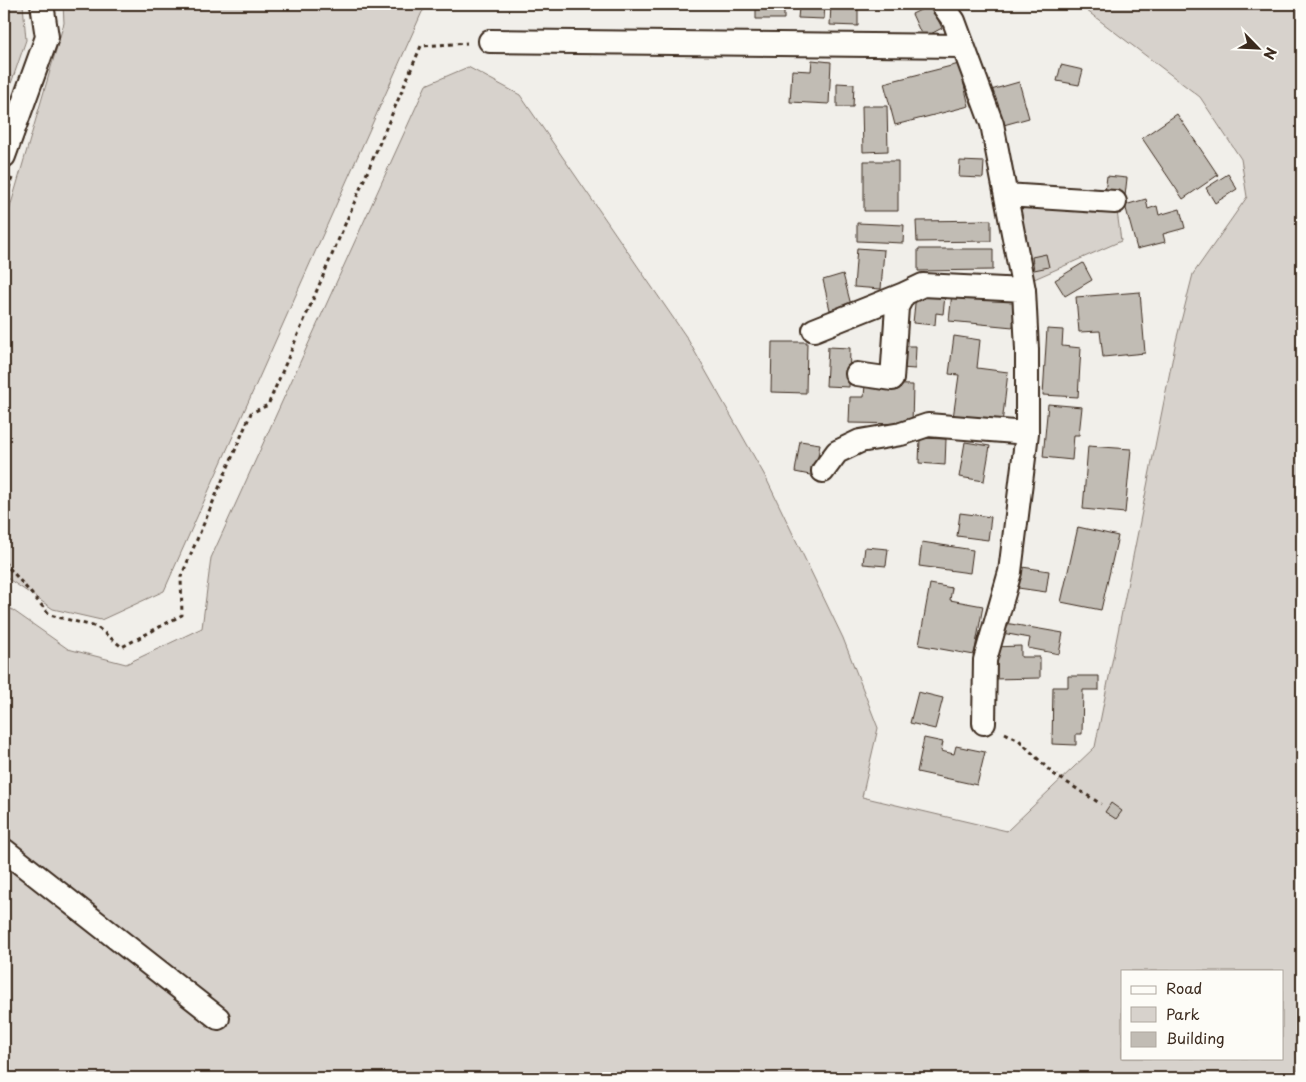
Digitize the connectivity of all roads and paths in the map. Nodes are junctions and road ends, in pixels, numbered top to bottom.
1 (42, 4) edge
2 (942, 4) edge
3 (490, 41) joint
4 (963, 46) junction
5 (4, 156) edge
6 (1006, 195) junction
7 (1115, 202) dead end
8 (1024, 290) junction
9 (904, 294) junction
10 (814, 330) dead end
11 (857, 374) dead end
12 (1027, 433) junction
13 (823, 472) dead end
14 (4, 562) edge
15 (984, 723) joint
16 (1100, 804) dead end
17 (4, 850) edge
18 (218, 1018) dead end

1 - 5 street
2 - 4 street
3 - 4 street
3 - 14 path
4 - 6 street
6 - 7 street
6 - 8 street
8 - 9 street
8 - 12 street
9 - 10 street
9 - 11 street
12 - 13 street
12 - 15 street
15 - 16 path
17 - 18 street

